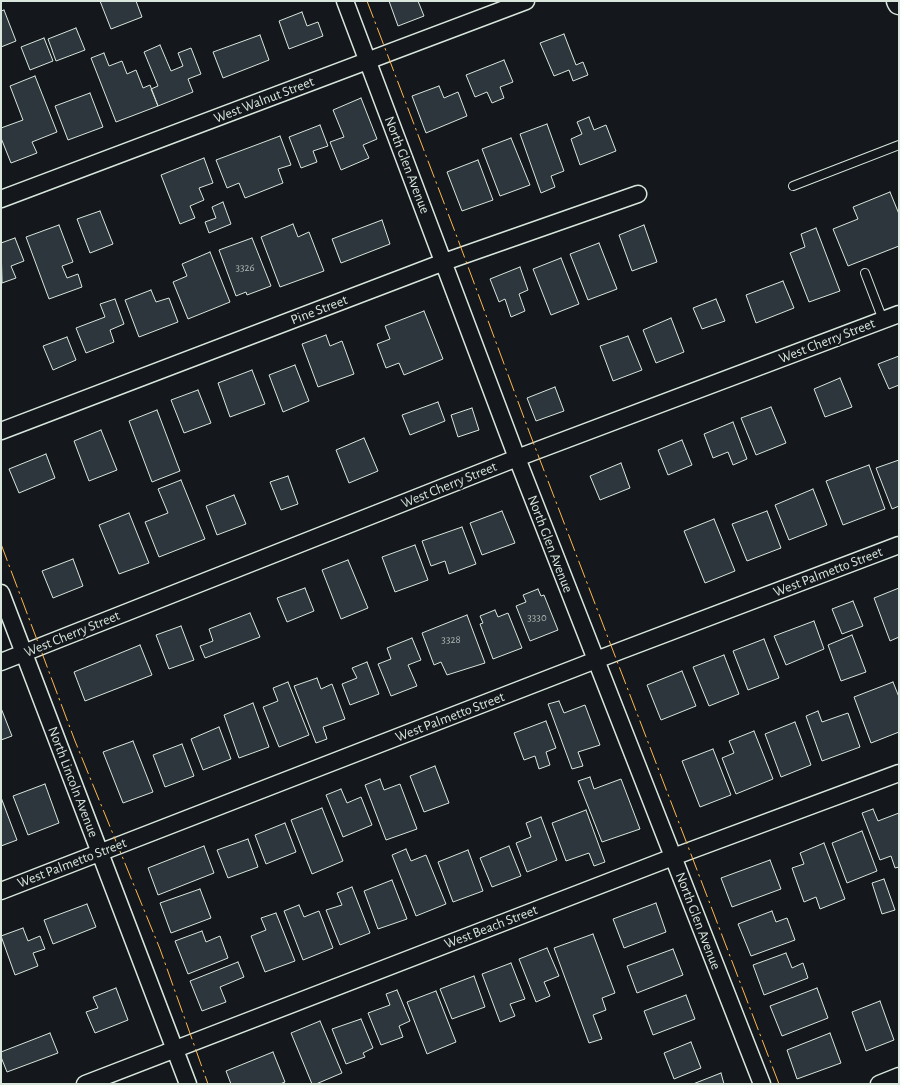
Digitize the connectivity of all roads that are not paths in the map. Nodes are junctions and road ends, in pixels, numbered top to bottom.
1 (345, 1) edge
2 (526, 1) edge
3 (368, 60) junction
4 (899, 145) edge
5 (794, 186) dead end
6 (638, 194) dead end
7 (1, 199) edge
8 (444, 262) junction
9 (865, 273) dead end
10 (899, 314) edge
11 (883, 320) junction
12 (1, 431) edge
13 (517, 458) junction
14 (899, 545) edge
15 (1, 593) edge
16 (24, 653) junction
17 (596, 660) junction
18 (1, 662) edge
19 (899, 773) edge
20 (100, 852) junction
21 (674, 857) junction
22 (1, 891) edge
23 (174, 1048) junction
24 (899, 1076) edge
25 (85, 1084) edge
26 (188, 1084) edge
27 (762, 1084) edge
28 (879, 1084) edge

1 - 3 street, North Glen Avenue
2 - 3 street, West Walnut Street
3 - 7 street, West Walnut Street
3 - 8 street, North Glen Avenue
4 - 5 lane
6 - 8 street, Pine Street
8 - 12 street, Pine Street
8 - 13 street, North Glen Avenue
9 - 11 lane
10 - 11 street, West Cherry Street
11 - 13 street, West Cherry Street
13 - 16 street, West Cherry Street
13 - 17 street, North Glen Avenue
14 - 17 street, West Palmetto Street
15 - 16 street, North Lincoln Avenue
16 - 18 street, West Cherry Street
16 - 20 street, North Lincoln Avenue
17 - 20 street, West Palmetto Street
17 - 21 street, North Glen Avenue
19 - 21 street, West Beach Street
20 - 22 street, West Palmetto Street
20 - 23 street, North Lincoln Avenue
21 - 23 street, West Beach Street
21 - 27 street, North Glen Avenue
23 - 25 street, West Beach Street
23 - 26 street, North Lincoln Avenue
24 - 28 street

